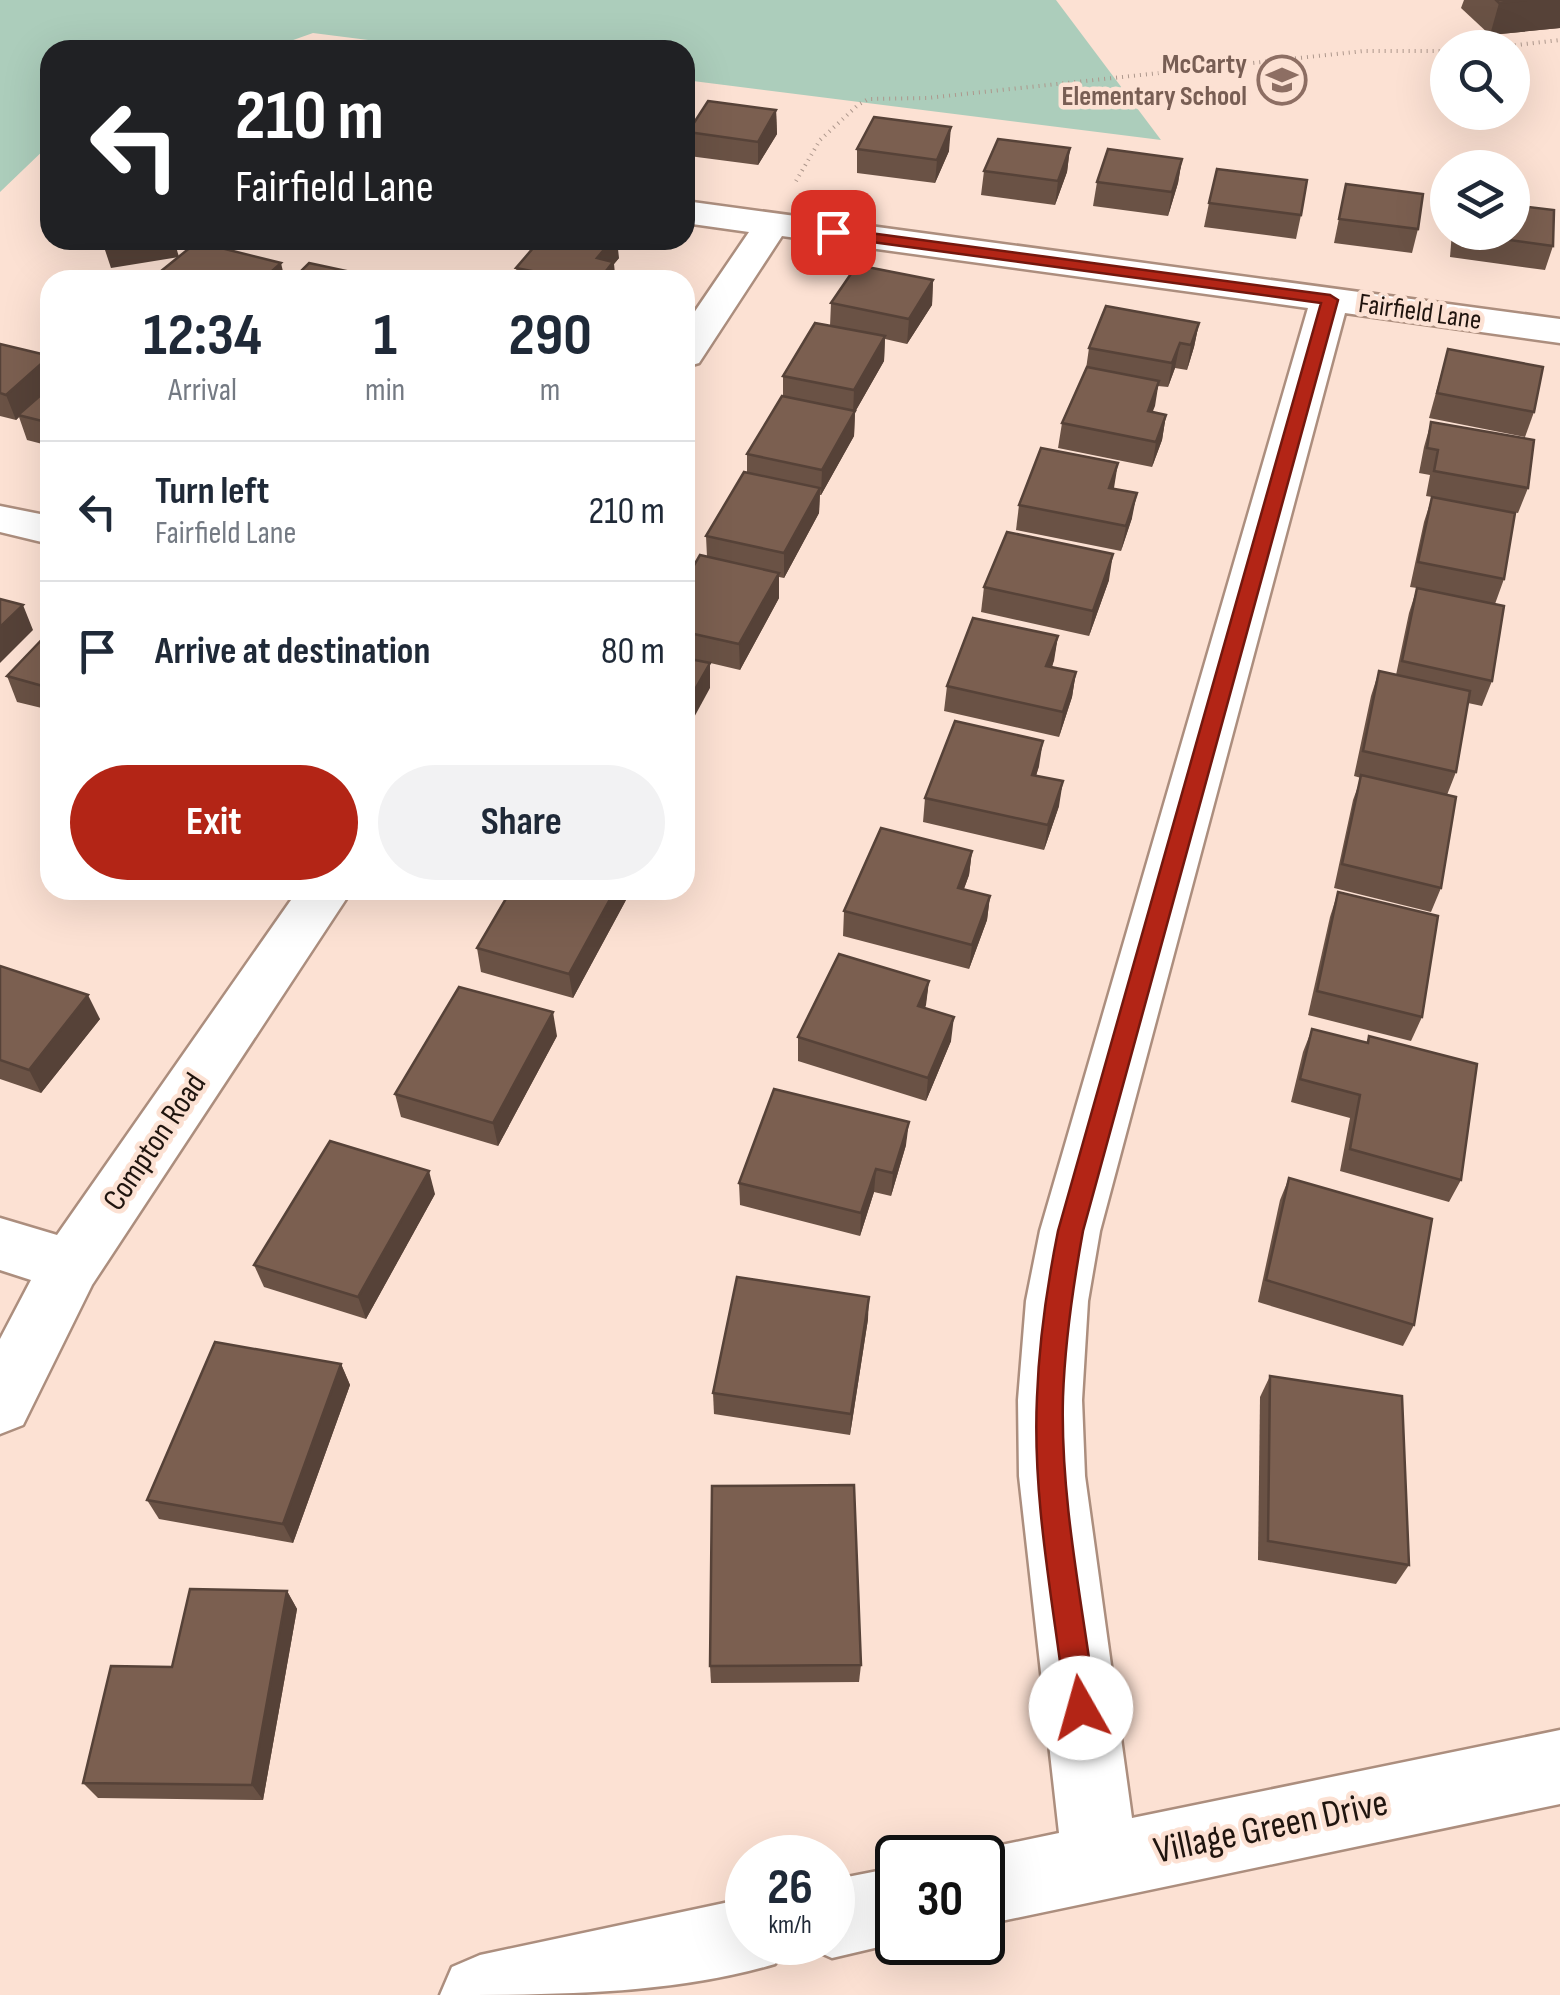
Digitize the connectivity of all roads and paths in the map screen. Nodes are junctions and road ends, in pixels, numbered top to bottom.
1 (1560, 40) edge
2 (1530, 44) edge
3 (1430, 51) edge
4 (793, 188) dead end
5 (695, 213) edge
6 (772, 224) junction
7 (1330, 300) junction
8 (1560, 331) edge
9 (695, 340) edge
10 (0, 519) edge
11 (40, 528) edge
12 (319, 900) edge
13 (0, 1244) edge
14 (70, 1266) junction
15 (0, 1404) edge
16 (1560, 1767) edge
17 (1100, 1862) junction
18 (1005, 1882) edge
19 (725, 1943) edge
20 (480, 1995) edge

1 - 2 path
3 - 4 path
5 - 6 street, Fairfield Lane
6 - 7 street, Fairfield Lane
6 - 9 street
7 - 8 street, Fairfield Lane
7 - 17 street
10 - 11 street
12 - 14 street, Compton Road
13 - 14 street
14 - 15 street, Compton Road
16 - 17 street, Village Green Drive
17 - 18 street, Village Green Drive
19 - 20 street

